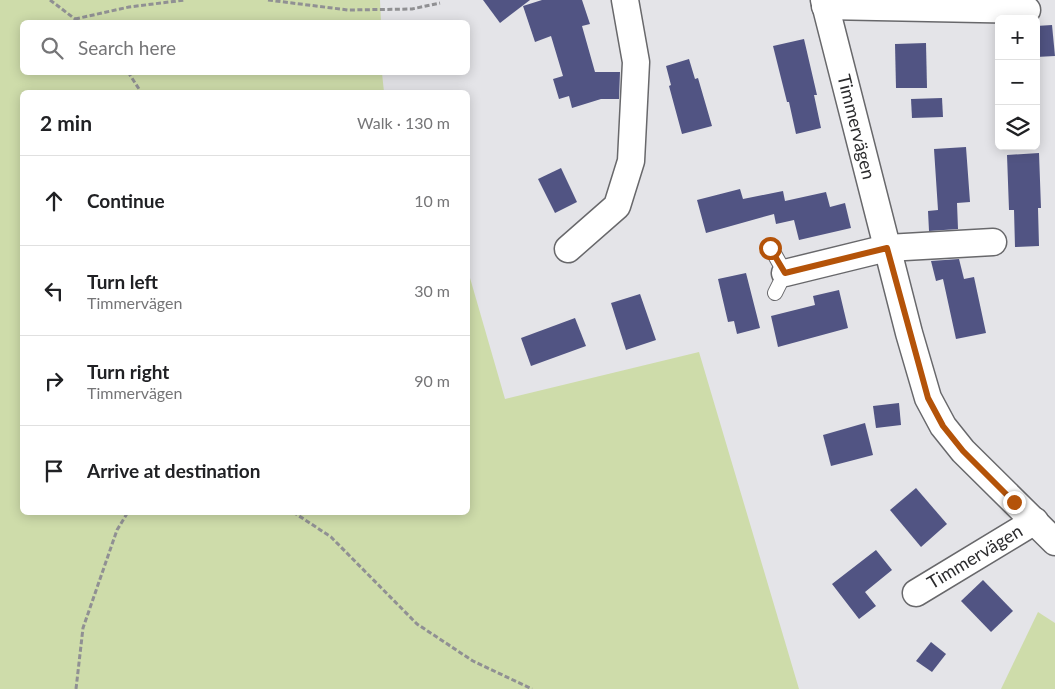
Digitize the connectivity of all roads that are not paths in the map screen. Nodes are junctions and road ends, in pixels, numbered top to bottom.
1 (625, 0) edge
2 (824, 3) edge
3 (1027, 10) dead end
4 (993, 242) dead end
5 (770, 248) dead end
6 (887, 248) junction
7 (568, 249) dead end
8 (780, 283) joint
9 (1035, 521) junction
10 (1055, 542) edge
11 (916, 593) dead end

1 - 7 street
2 - 3 street, Timmervägen
2 - 6 street, Timmervägen
4 - 6 street
5 - 8 lane
6 - 8 street
6 - 9 street, Timmervägen
9 - 10 street, Timmervägen
9 - 11 street, Timmervägen

